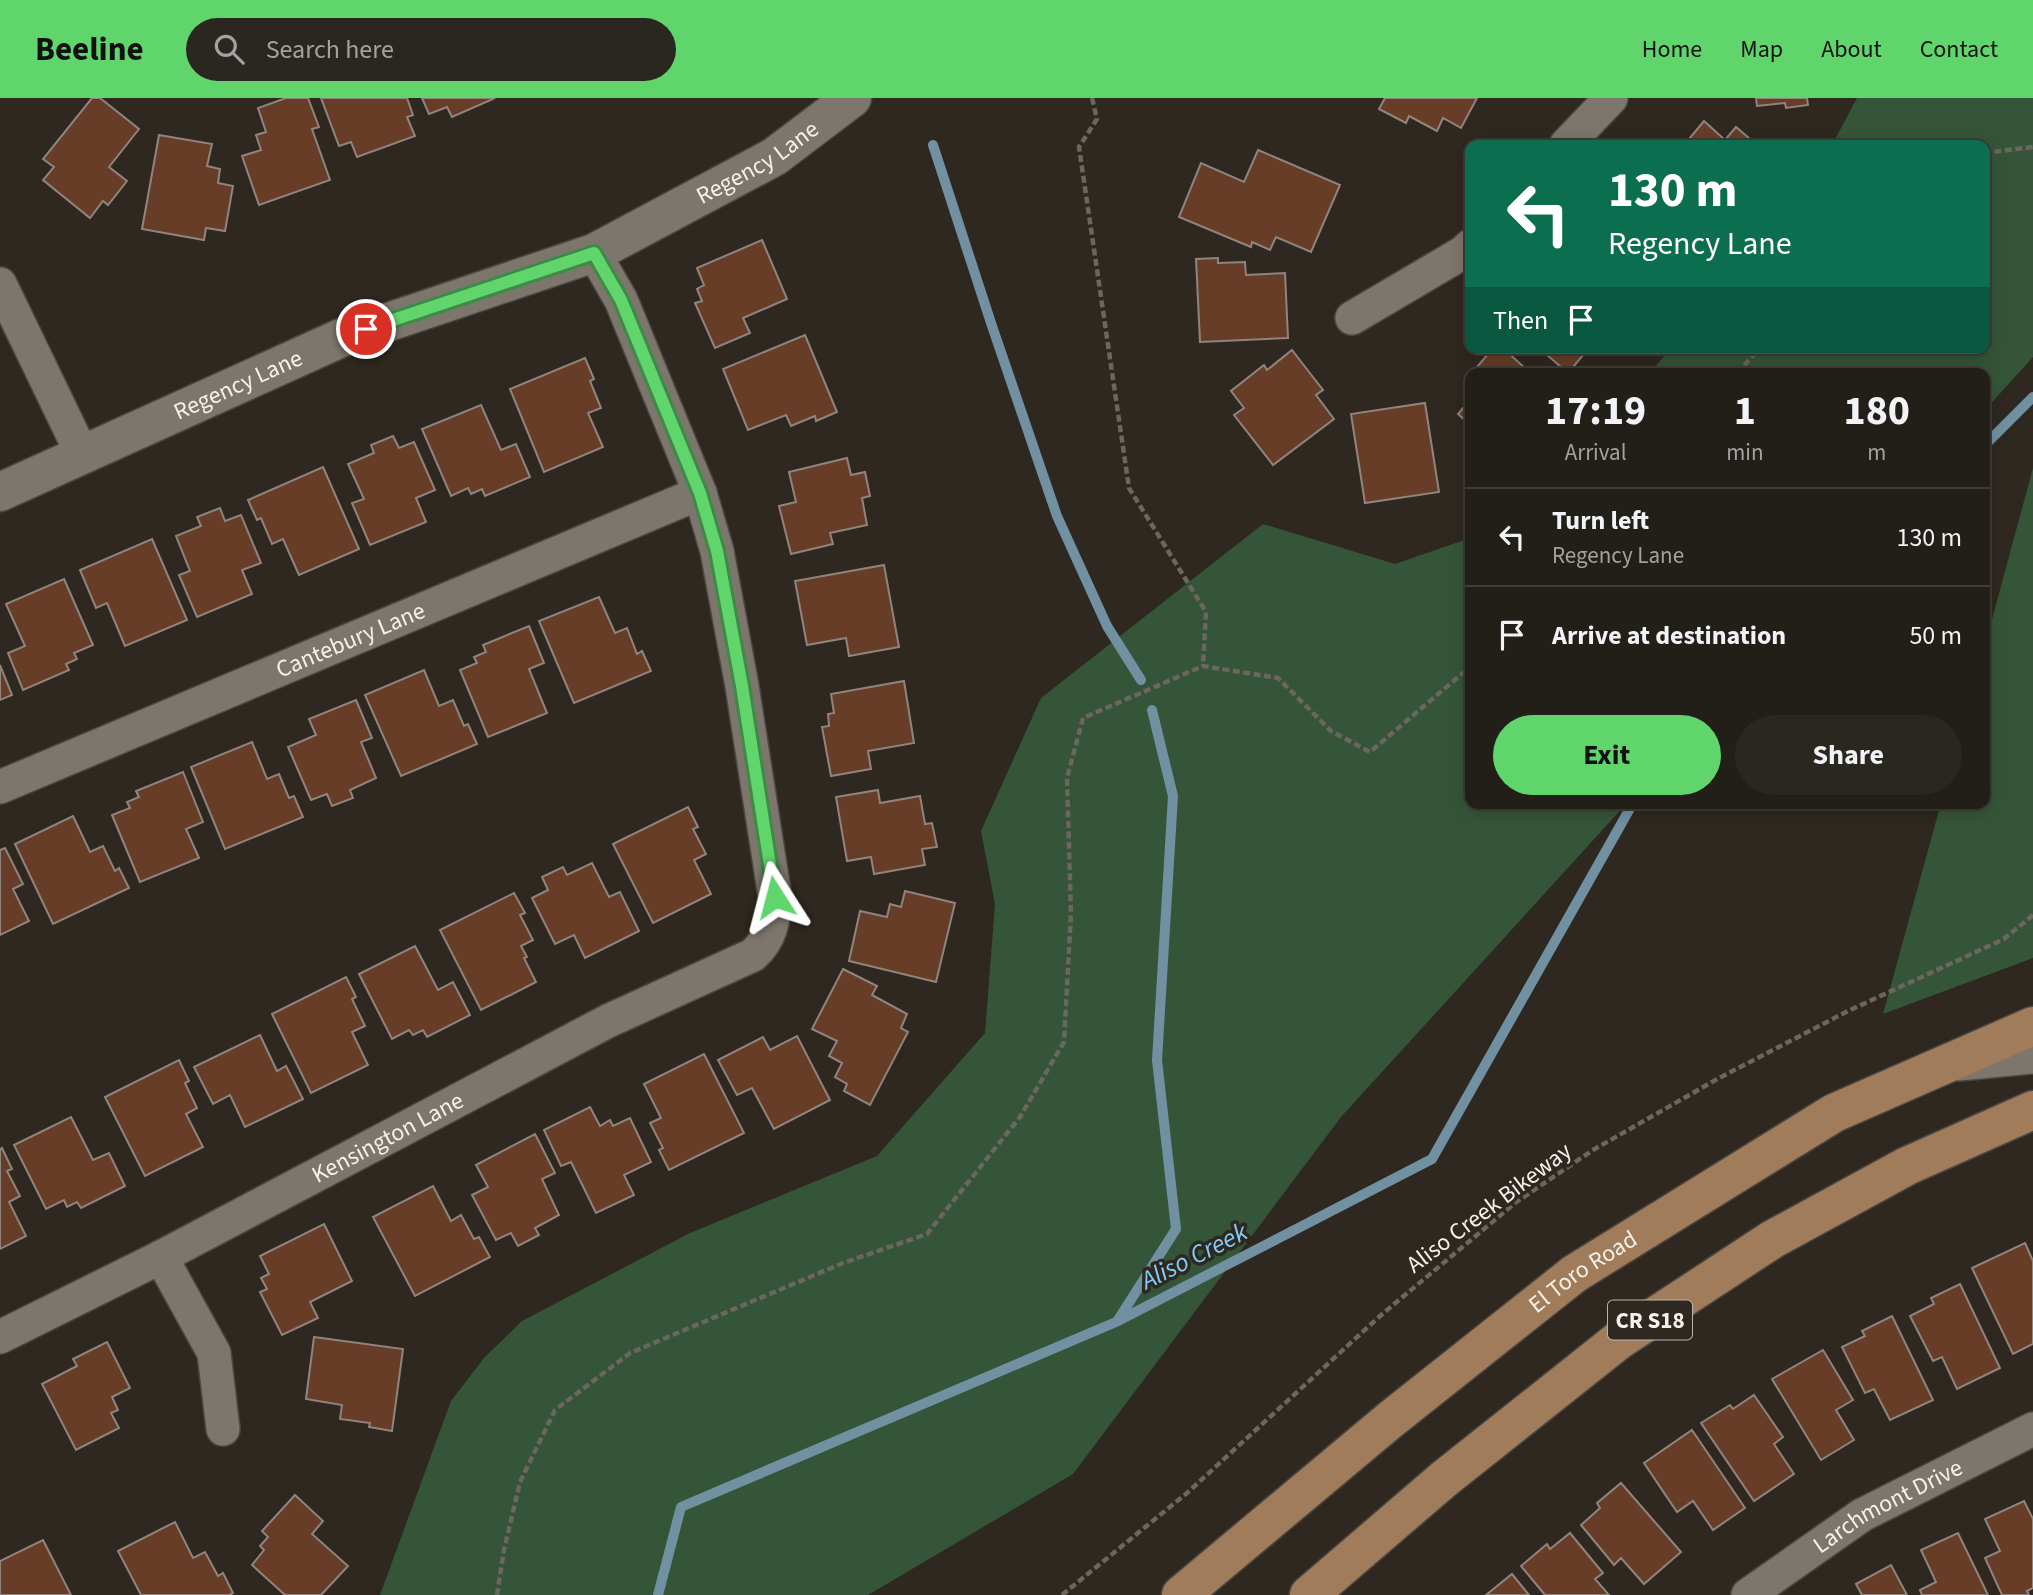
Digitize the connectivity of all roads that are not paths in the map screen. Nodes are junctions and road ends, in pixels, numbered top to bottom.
1 (852, 98) edge
2 (1611, 98) edge
3 (1571, 140) edge
4 (1465, 251) edge
5 (594, 253) junction
6 (0, 284) edge
7 (1352, 318) dead end
8 (82, 454) junction
9 (0, 492) edge
10 (700, 493) junction
11 (0, 787) edge
12 (2033, 1026) edge
13 (2033, 1057) edge
14 (1942, 1065) junction
15 (2033, 1110) edge
16 (161, 1256) junction
17 (0, 1336) edge
18 (223, 1429) dead end
19 (2033, 1429) edge
20 (1181, 1595) edge
21 (1308, 1595) edge
22 (1748, 1595) edge

1 - 5 street, Regency Lane
2 - 3 street
4 - 7 street
5 - 8 street, Regency Lane
5 - 10 street
6 - 8 street
8 - 9 street, Regency Lane
10 - 11 street, Cantebury Lane
10 - 16 street, Kensington Lane
12 - 14 main road, El Toro Road
13 - 14 street
14 - 20 main road, El Toro Road
15 - 21 main road, CR S18
16 - 17 street, Kensington Lane
16 - 18 street
19 - 22 street, Larchmont Drive

